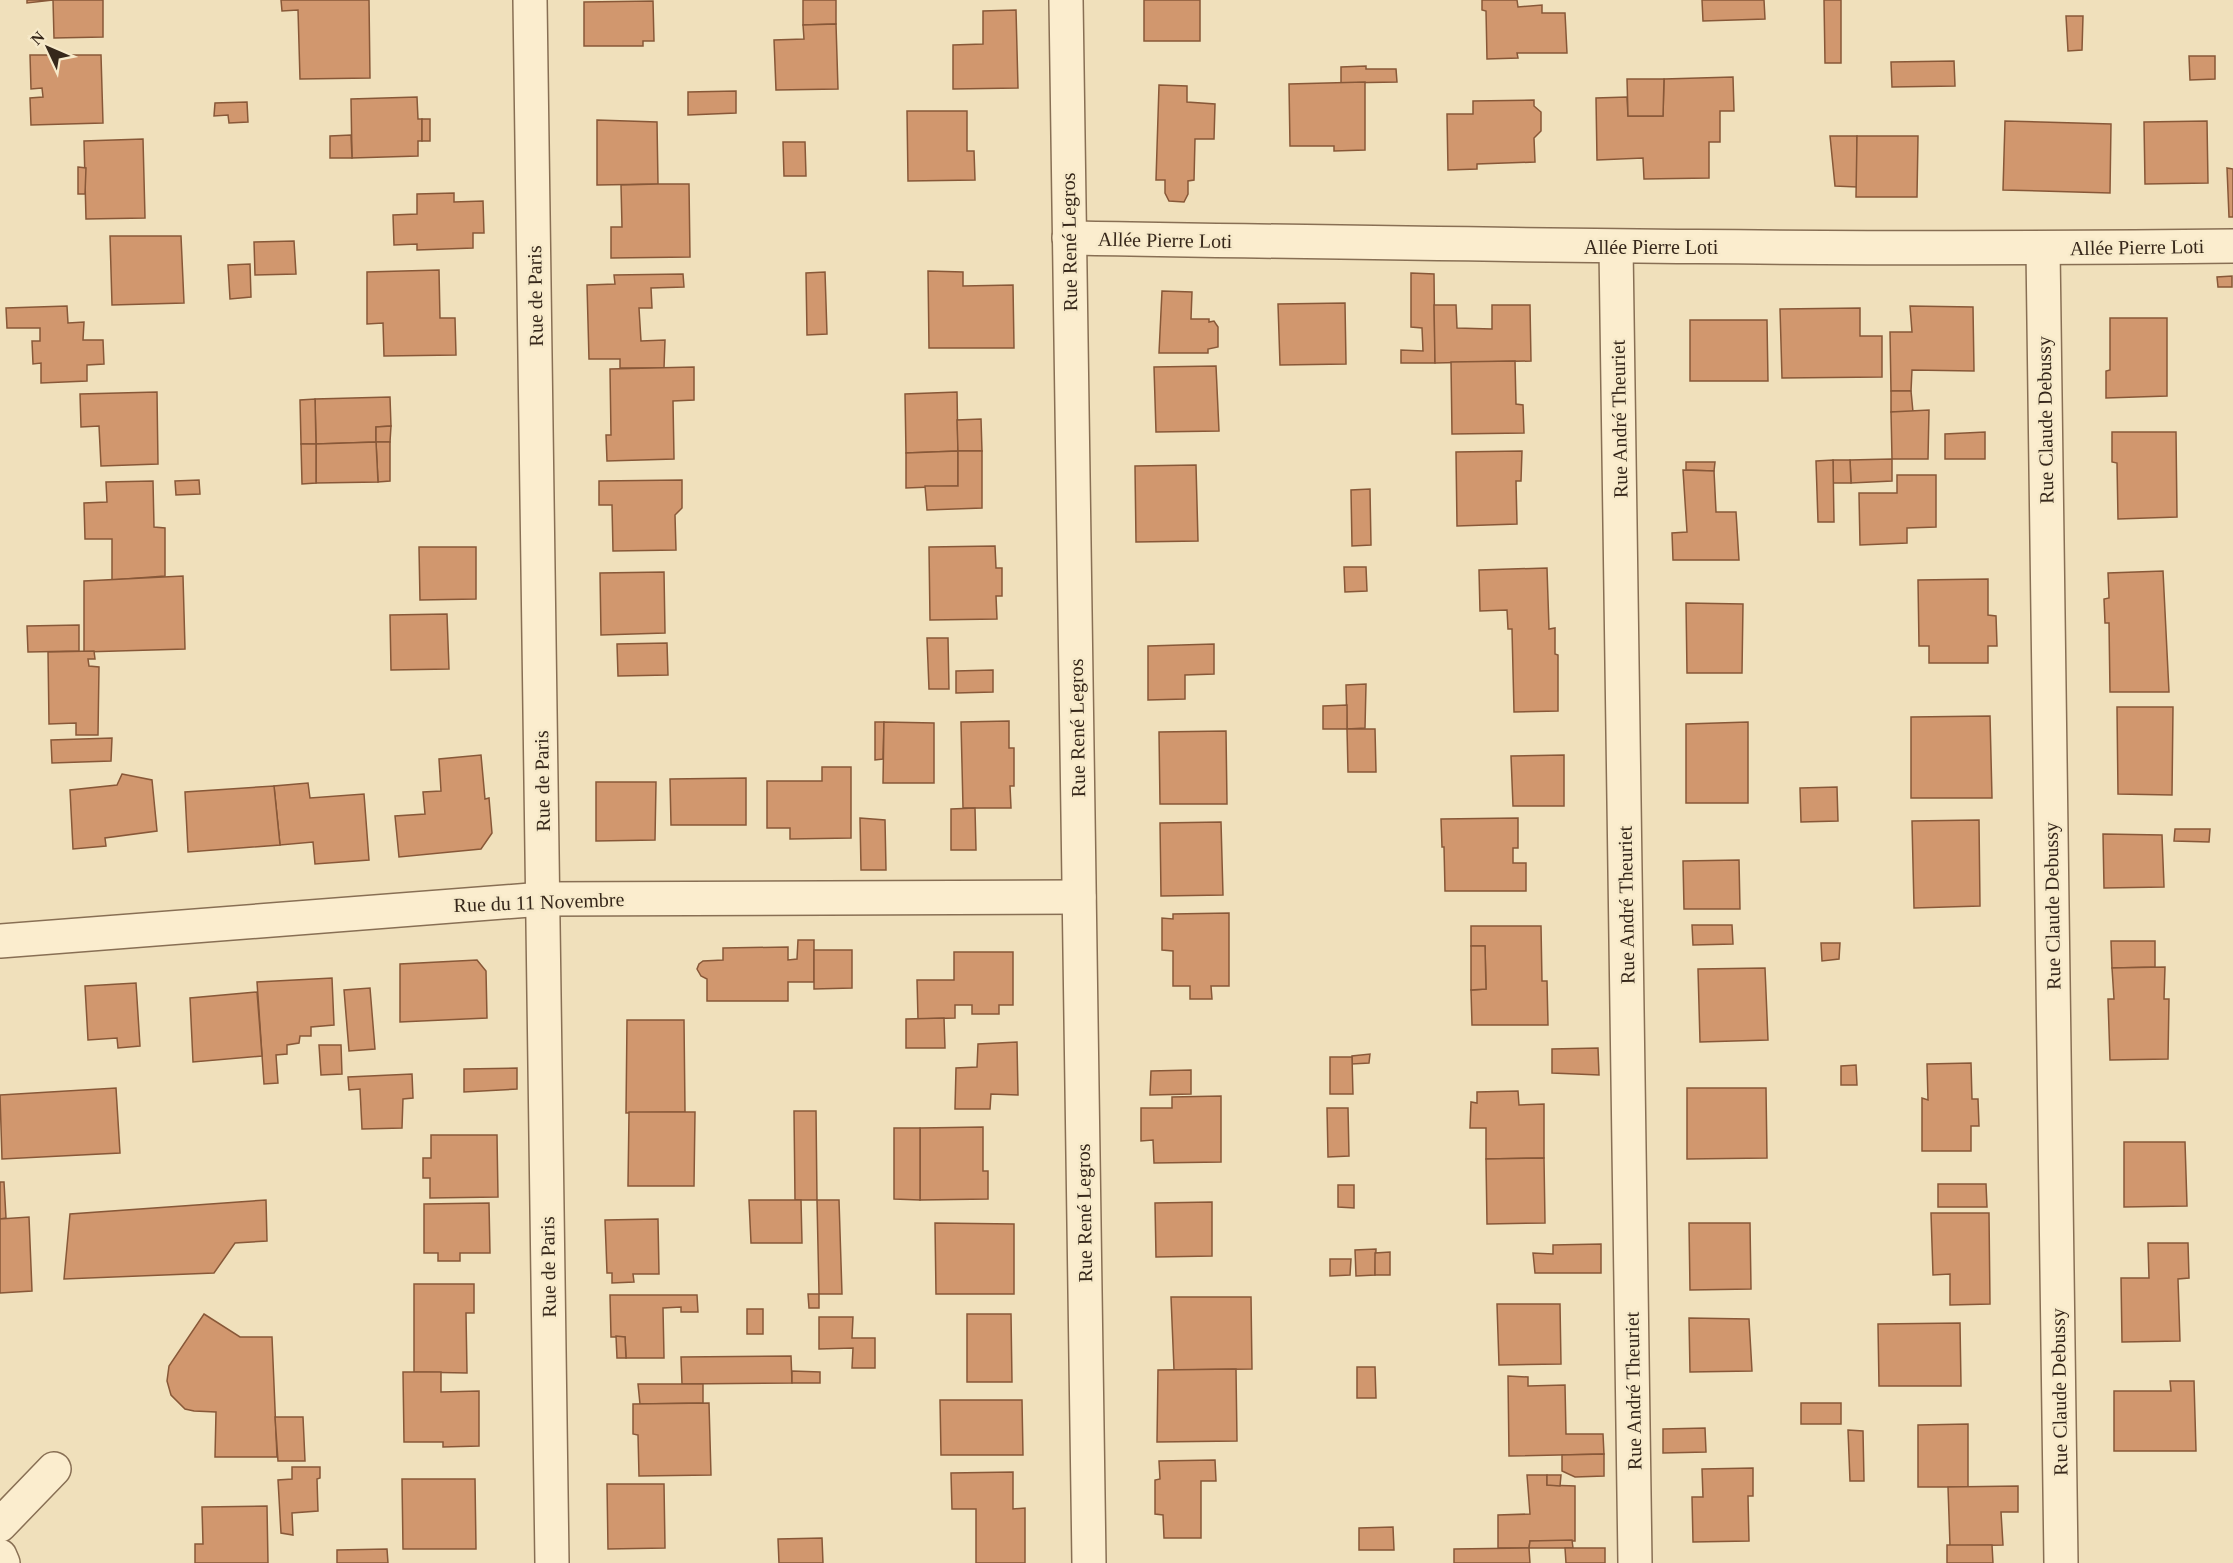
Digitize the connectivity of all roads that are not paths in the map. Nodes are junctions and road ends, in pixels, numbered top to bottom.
1 (530, 0) edge
2 (1066, 0) edge
3 (1069, 238) junction
4 (2233, 246) edge
5 (1616, 247) junction
6 (2043, 249) junction
7 (1079, 897) junction
8 (543, 898) junction
9 (0, 940) edge
10 (54, 1469) dead end
11 (0, 1525) edge
12 (0, 1556) edge
13 (3, 1563) edge
14 (552, 1563) edge
15 (1089, 1563) edge
16 (1635, 1563) edge
17 (2061, 1563) edge

1 - 8 street, Rue de Paris
2 - 3 street, Rue René Legros
3 - 5 street, Allée Pierre Loti
3 - 7 street, Rue René Legros
4 - 6 street, Allée Pierre Loti
5 - 6 street, Allée Pierre Loti
5 - 16 street, Rue André Theuriet
6 - 17 street, Rue Claude Debussy
7 - 8 street, Rue du 11 Novembre
7 - 15 street, Rue René Legros
8 - 9 street, Rue du 11 Novembre
8 - 14 street, Rue de Paris
10 - 11 street
12 - 13 street

